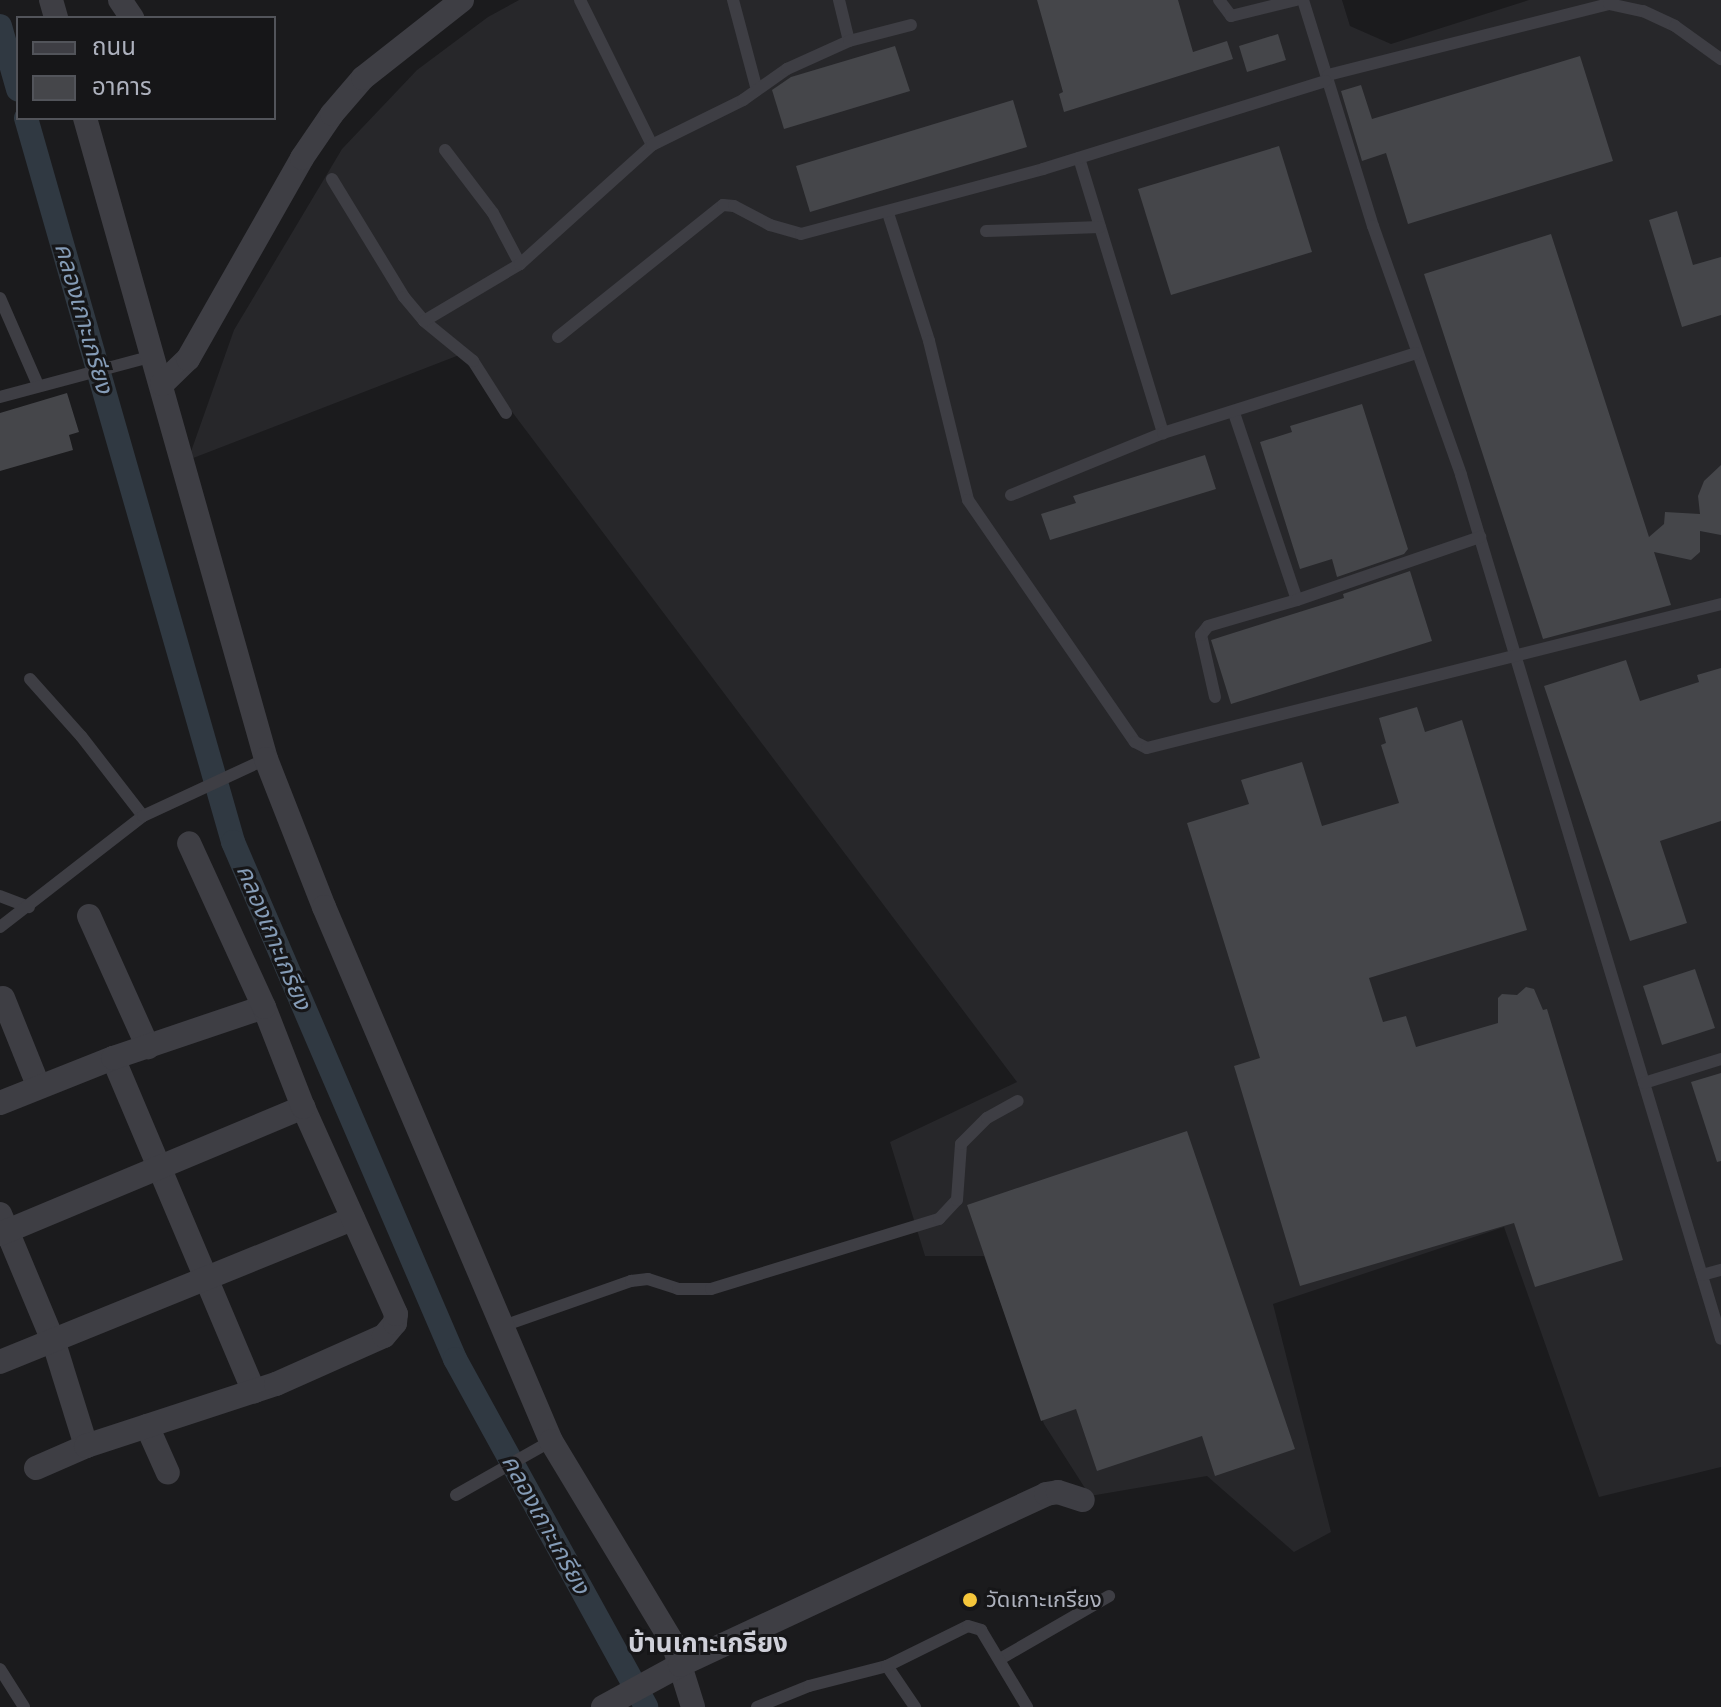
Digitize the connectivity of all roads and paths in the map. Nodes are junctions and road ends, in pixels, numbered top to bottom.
1 (462, 0) edge
2 (580, 0) edge
3 (733, 0) edge
4 (839, 0) edge
5 (1219, 0) edge
6 (1296, 0) edge
7 (1303, 0) edge
8 (911, 25) dead end
9 (849, 41) junction
10 (1721, 59) edge
11 (1327, 78) junction
12 (757, 90) junction
13 (85, 120) edge
14 (652, 145) junction
15 (445, 150) dead end
16 (1079, 158) junction
17 (332, 179) dead end
18 (888, 213) junction
19 (1100, 227) junction
20 (986, 231) dead end
21 (520, 264) junction
22 (0, 298) edge
23 (424, 321) junction
24 (558, 337) dead end
25 (1416, 353) junction
26 (144, 358) junction
27 (162, 384) junction
28 (38, 385) junction
29 (0, 397) edge
30 (506, 413) dead end
31 (1234, 413) junction
32 (1163, 433) junction
33 (1011, 495) dead end
34 (1480, 537) junction
35 (1297, 600) junction
36 (1721, 604) edge
37 (1517, 656) junction
38 (30, 679) dead end
39 (1215, 697) dead end
40 (266, 759) junction
41 (143, 816) junction
42 (189, 843) dead end
43 (0, 896) edge
44 (29, 907) junction
45 (89, 916) dead end
46 (0, 927) edge
47 (3, 998) dead end
48 (264, 1007) junction
49 (148, 1047) junction
50 (113, 1058) junction
51 (1721, 1059) edge
52 (1644, 1083) junction
53 (38, 1085) junction
54 (1018, 1101) dead end
55 (0, 1103) edge
56 (303, 1107) junction
57 (158, 1167) junction
58 (353, 1219) junction
59 (2, 1227) edge
60 (1721, 1270) edge
61 (1702, 1275) junction
62 (207, 1279) junction
63 (503, 1326) junction
64 (1721, 1339) edge
65 (54, 1343) junction
66 (0, 1362) edge
67 (254, 1391) junction
68 (147, 1426) junction
69 (86, 1446) junction
70 (543, 1446) junction
71 (36, 1468) dead end
72 (168, 1473) dead end
73 (456, 1495) dead end
74 (1083, 1500) dead end
75 (1109, 1596) dead end
76 (1000, 1659) junction
77 (887, 1666) junction
78 (0, 1669) edge
79 (672, 1671) junction
80 (24, 1707) edge
81 (603, 1707) edge
82 (693, 1707) edge
83 (757, 1707) edge
84 (915, 1707) edge
85 (1027, 1707) edge

1 - 27 street
2 - 14 lane
3 - 12 lane
4 - 9 lane
5 - 6 lane
7 - 11 lane
8 - 9 lane
9 - 12 lane
10 - 11 lane
11 - 16 lane
11 - 25 lane
12 - 14 lane
13 - 26 street
14 - 21 lane
15 - 21 lane
16 - 18 lane
16 - 19 lane
17 - 23 lane
18 - 24 lane
18 - 37 lane
19 - 20 lane
19 - 32 lane
21 - 23 lane
22 - 28 lane
23 - 30 lane
25 - 31 lane
25 - 34 lane
26 - 27 street
26 - 28 lane
27 - 40 street
28 - 29 lane
31 - 32 lane
31 - 35 lane
32 - 33 lane
34 - 35 lane
34 - 37 lane
35 - 39 lane
36 - 37 lane
37 - 52 lane
38 - 41 lane
40 - 41 lane
40 - 63 street
41 - 44 lane
42 - 48 street
43 - 44 lane
44 - 46 lane
45 - 49 street
47 - 53 street
48 - 49 street
48 - 56 street
49 - 50 street
50 - 53 street
50 - 57 street
51 - 52 lane
52 - 61 lane
53 - 55 street
54 - 63 lane
56 - 57 street
56 - 58 street
57 - 59 street
57 - 62 street
58 - 62 street
58 - 67 street
59 - 65 street
60 - 61 lane
61 - 64 lane
62 - 65 street
62 - 67 street
63 - 70 street
65 - 66 street
65 - 69 street
67 - 68 street
68 - 69 street
68 - 72 street
69 - 71 street
70 - 73 lane
70 - 79 street
74 - 79 street
75 - 76 lane
76 - 77 lane
76 - 85 lane
77 - 83 lane
77 - 84 lane
78 - 80 lane
79 - 81 street
79 - 82 street

